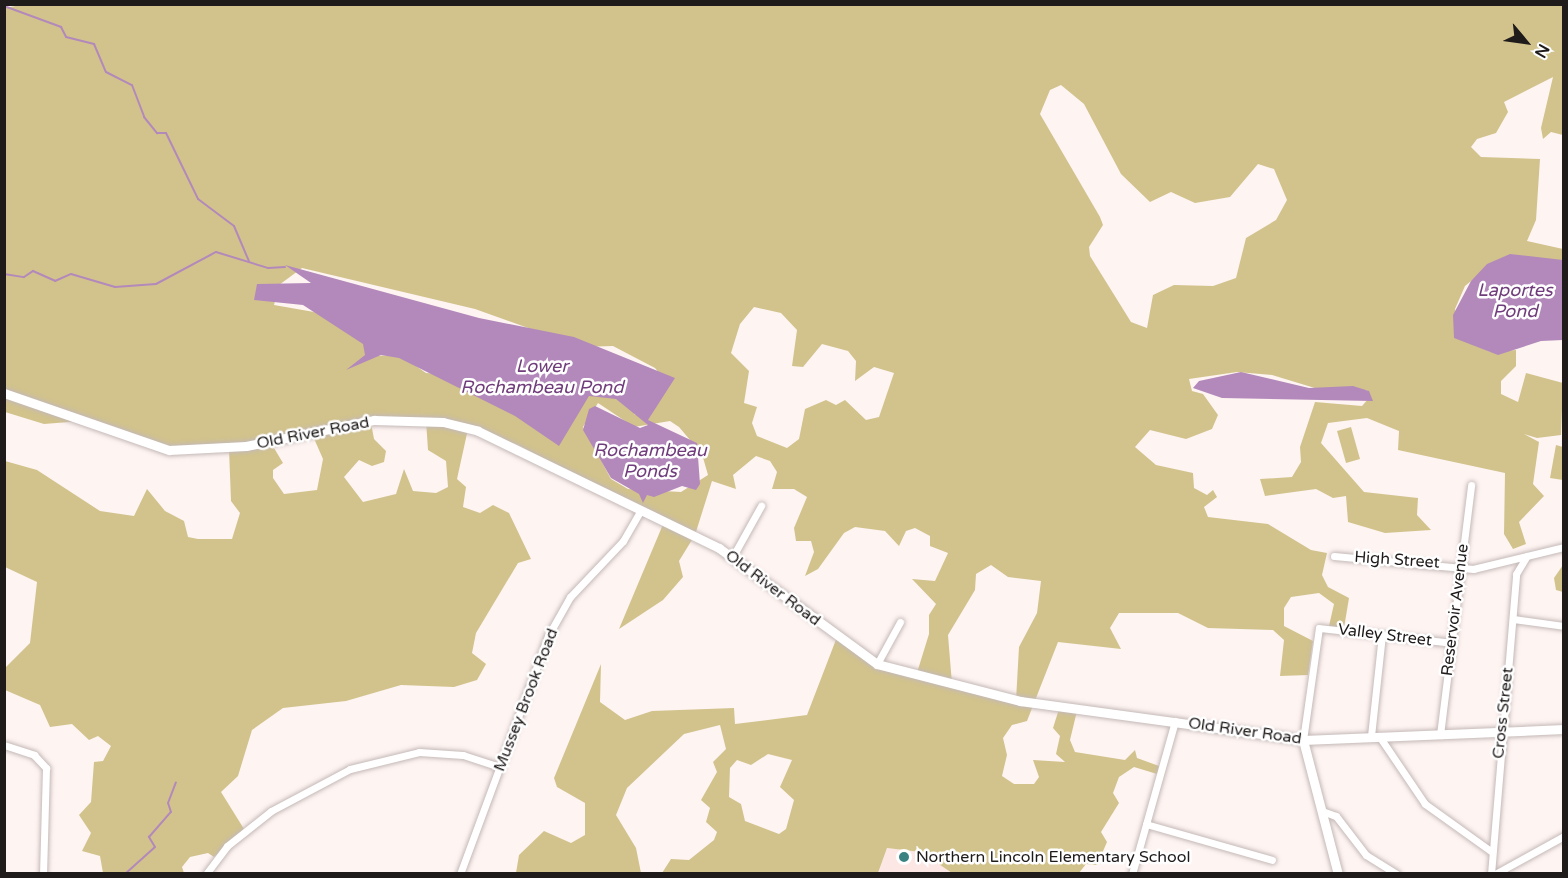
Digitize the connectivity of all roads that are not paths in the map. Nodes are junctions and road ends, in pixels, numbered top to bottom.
1 (4, 393) edge
2 (1471, 484) dead end
3 (760, 506) dead end
4 (639, 513) junction
5 (1563, 547) edge
6 (1334, 556) dead end
7 (1527, 556) junction
8 (732, 558) junction
9 (1461, 567) junction
10 (1513, 619) junction
11 (900, 622) dead end
12 (1563, 626) edge
13 (1382, 635) junction
14 (1452, 643) junction
15 (877, 664) junction
16 (1175, 721) junction
17 (1563, 729) edge
18 (1500, 731) junction
19 (1440, 735) junction
20 (1375, 736) junction
21 (1303, 740) junction
22 (4, 744) edge
23 (500, 767) junction
24 (1322, 811) junction
25 (1146, 824) junction
26 (1563, 836) edge
27 (1492, 852) junction
28 (1272, 860) dead end
29 (43, 873) edge
30 (206, 873) edge
31 (460, 873) edge
32 (1132, 873) edge
33 (1338, 873) edge
34 (1396, 873) edge
35 (1493, 873) edge

1 - 4 main road, Old River Road
2 - 9 street, Reservoir Avenue
3 - 8 street
4 - 8 main road, Old River Road
4 - 23 street, Mussey Brook Road
5 - 7 street, High Street
6 - 9 street, High Street
7 - 9 street, High Street
7 - 10 street, Cross Street
8 - 15 main road, Old River Road
9 - 14 street, Reservoir Avenue
10 - 12 street
10 - 18 street, Cross Street
11 - 15 street
13 - 14 street, Valley Street
13 - 20 street
13 - 21 street, Valley Street
14 - 19 street, Reservoir Avenue
15 - 16 main road, Old River Road
16 - 21 main road, Old River Road
16 - 25 street
17 - 18 main road, Old River Road
18 - 19 main road, Old River Road
18 - 27 street, Cross Street
19 - 20 main road, Old River Road
20 - 21 main road, Old River Road
20 - 27 street
21 - 24 main road
22 - 29 street
23 - 30 street
23 - 31 street, Mussey Brook Road
24 - 33 main road
24 - 34 street
25 - 28 street
25 - 32 street
26 - 35 street
27 - 35 street, Cross Street

